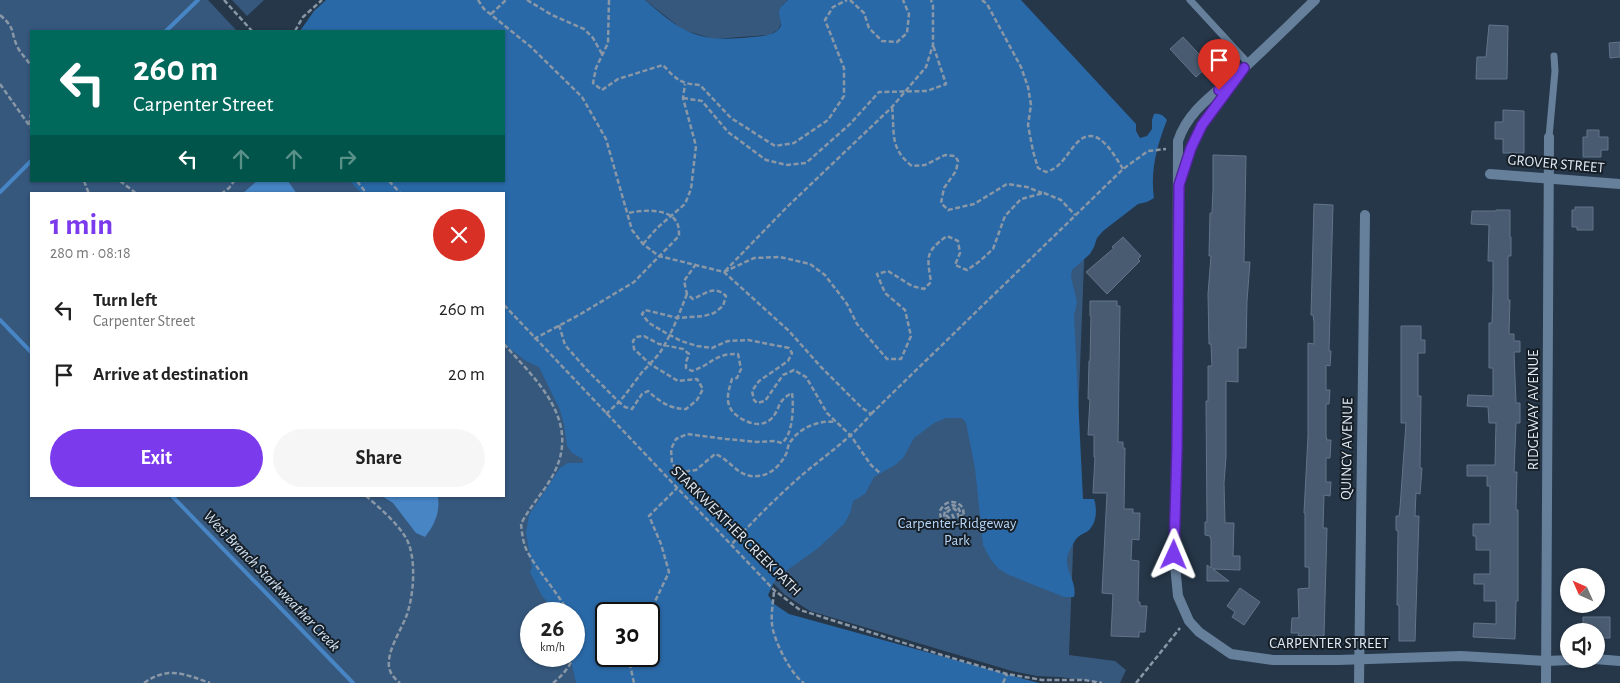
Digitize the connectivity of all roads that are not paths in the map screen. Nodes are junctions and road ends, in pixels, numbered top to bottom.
1 (1190, 0) edge
2 (1315, 0) edge
3 (1554, 56) dead end
4 (1246, 66) junction
5 (1549, 137) joint
6 (1490, 174) dead end
7 (1549, 179) junction
8 (1620, 184) edge
9 (1179, 185) junction
10 (1365, 215) dead end
11 (1359, 659) junction
12 (1546, 661) junction
13 (1620, 661) edge
14 (1359, 683) edge
15 (1546, 683) edge

1 - 4 lane
2 - 4 street, CARPENTER STREET
3 - 5 lane
4 - 9 street, CARPENTER STREET
4 - 9 street, CARPENTER STREET
5 - 7 street, RIDGEWAY AVENUE
6 - 7 street, GROVER STREET
7 - 8 street, GROVER STREET
7 - 12 street, RIDGEWAY AVENUE
9 - 11 street, CARPENTER STREET
10 - 11 street, QUINCY AVENUE
11 - 12 street, CARPENTER STREET
11 - 14 street, QUINCY AVENUE
12 - 13 street, CARPENTER STREET
12 - 15 street, RIDGEWAY AVENUE

